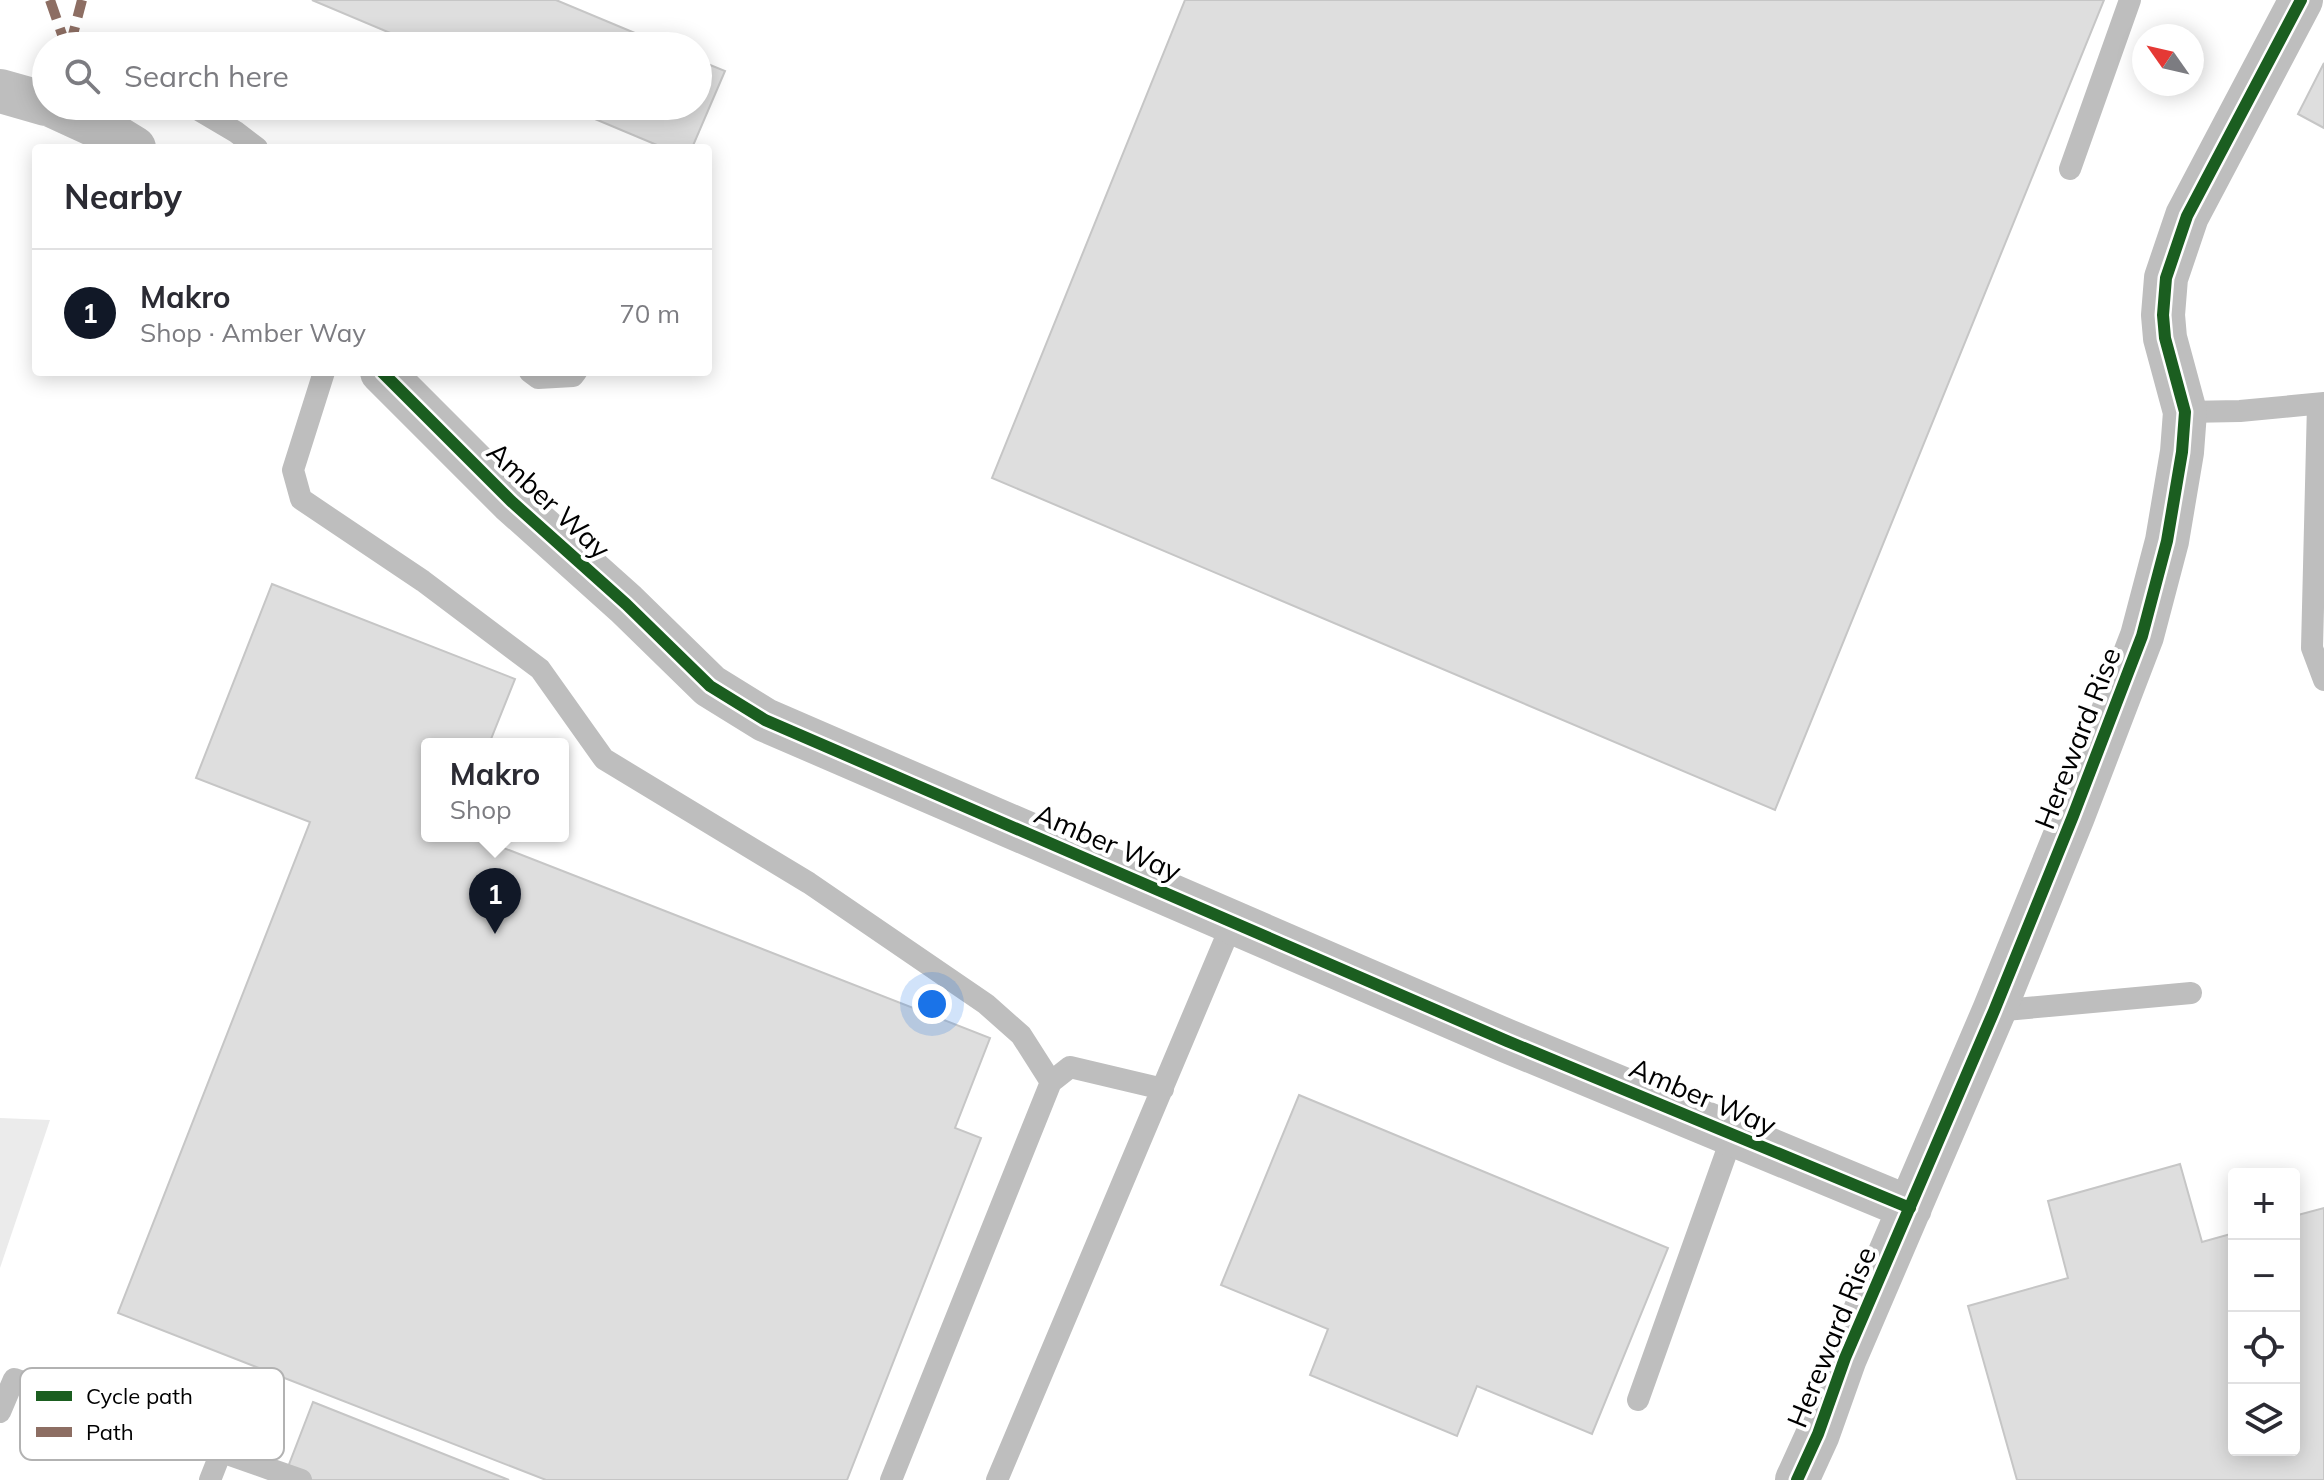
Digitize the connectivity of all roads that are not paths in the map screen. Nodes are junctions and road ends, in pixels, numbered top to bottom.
1 (2130, 0) edge
2 (2301, 0) edge
3 (0, 91) edge
4 (32, 100) edge
5 (93, 120) edge
6 (216, 120) edge
7 (128, 144) edge
8 (252, 144) edge
9 (2070, 169) dead end
10 (323, 376) edge
11 (386, 376) edge
12 (535, 376) edge
13 (573, 376) edge
14 (2321, 404) edge
15 (2185, 412) junction
16 (2324, 680) edge
17 (1233, 921) junction
18 (2191, 993) dead end
19 (1994, 1011) junction
20 (1051, 1082) junction
21 (1163, 1089) junction
22 (1733, 1134) junction
23 (1910, 1208) junction
24 (20, 1381) edge
25 (1638, 1400) dead end
26 (0, 1412) edge
27 (218, 1460) edge
28 (244, 1460) edge
29 (210, 1480) edge
30 (301, 1480) edge
31 (891, 1480) edge
32 (997, 1480) edge
33 (1797, 1480) edge

1 - 9 lane
2 - 15 street, Hereward Rise
3 - 4 street
5 - 7 street
6 - 8 lane
10 - 20 lane
11 - 17 street, Amber Way
12 - 13 lane
14 - 15 lane
14 - 16 lane
15 - 19 street, Hereward Rise
17 - 21 lane
17 - 22 street, Amber Way
18 - 19 lane
19 - 23 street, Hereward Rise
20 - 21 lane
20 - 31 lane
21 - 32 lane
22 - 23 street, Amber Way
22 - 25 lane
23 - 33 street, Hereward Rise
24 - 26 lane
27 - 29 lane
28 - 30 lane

